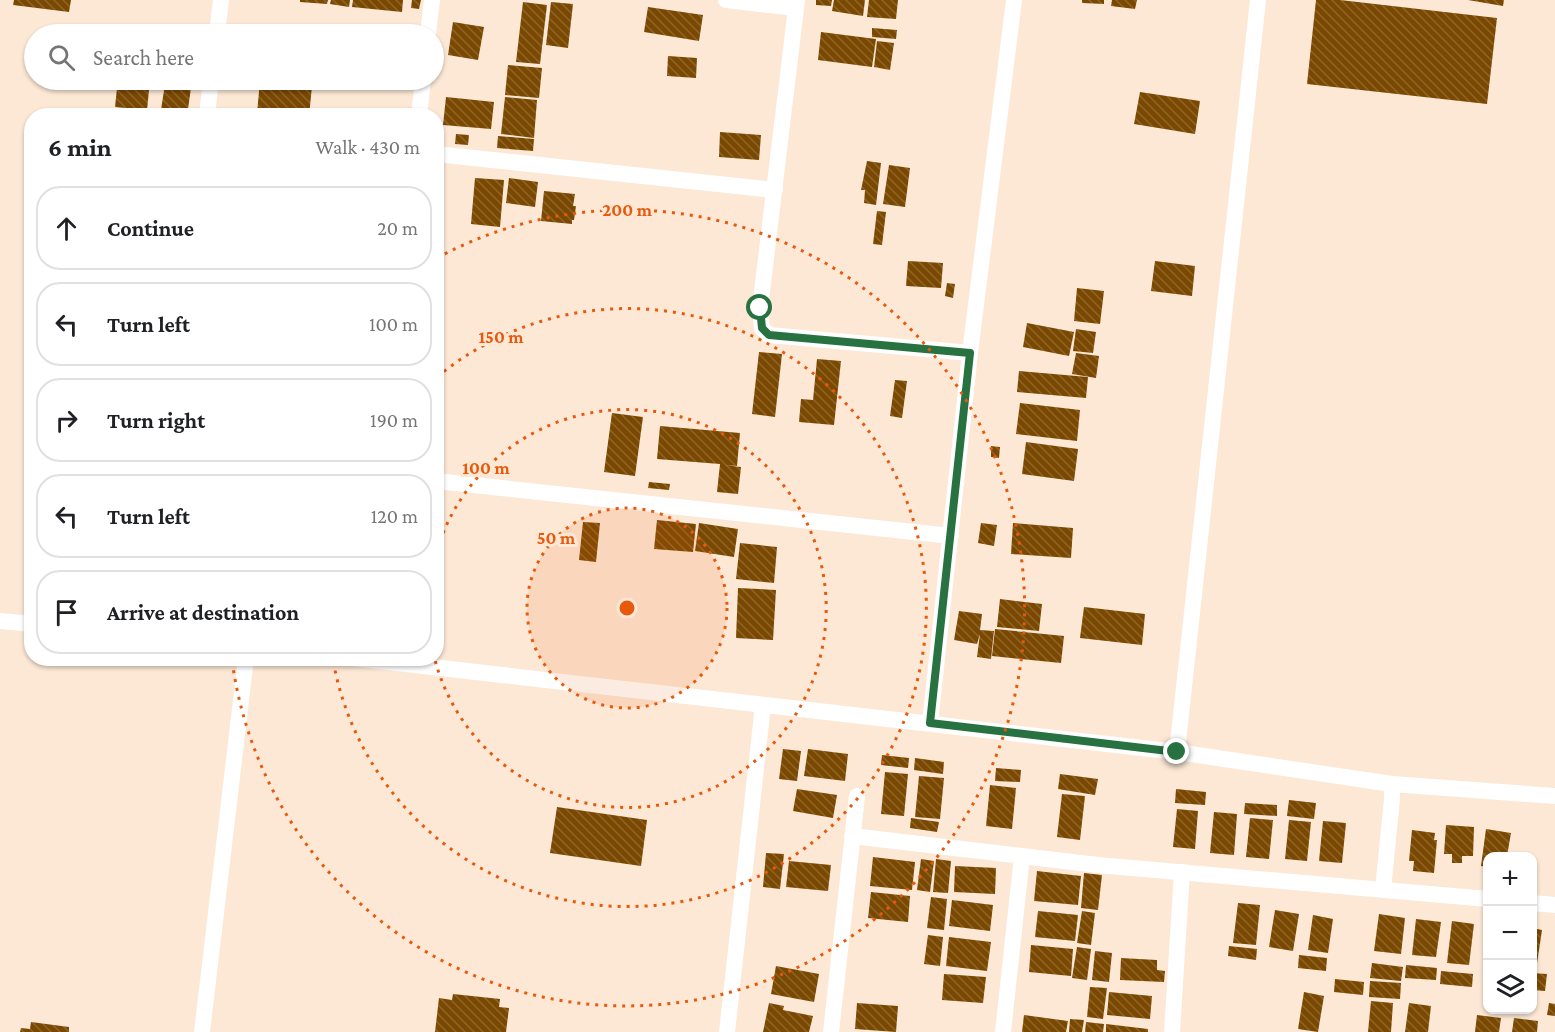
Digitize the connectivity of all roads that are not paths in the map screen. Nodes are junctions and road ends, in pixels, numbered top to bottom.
1 (221, 0) edge
2 (432, 0) edge
3 (726, 0) edge
4 (1014, 0) edge
5 (1257, 0) edge
6 (796, 4) edge
7 (218, 24) edge
8 (429, 24) edge
9 (210, 90) edge
10 (422, 90) edge
11 (208, 108) edge
12 (419, 108) edge
13 (444, 155) edge
14 (775, 190) junction
15 (970, 353) junction
16 (444, 482) edge
17 (951, 536) junction
18 (0, 621) edge
19 (24, 623) edge
20 (245, 666) edge
21 (421, 666) edge
22 (764, 705) junction
23 (930, 723) junction
24 (1177, 752) junction
25 (1392, 784) junction
26 (857, 796) dead end
27 (1555, 796) edge
28 (852, 836) junction
29 (1022, 856) junction
30 (1182, 872) junction
31 (1383, 890) junction
32 (1483, 899) edge
33 (1537, 903) edge
34 (1555, 905) edge
35 (202, 1032) edge
36 (727, 1032) edge
37 (831, 1032) edge
38 (1003, 1032) edge
39 (1172, 1032) edge

1 - 7 street
2 - 8 street
3 - 6 street
4 - 15 street
5 - 24 street
6 - 14 street
9 - 11 street
10 - 12 street
13 - 14 street
14 - 15 street
15 - 17 street
16 - 17 street
17 - 23 street
18 - 19 street
20 - 35 street
21 - 22 street
22 - 23 street
22 - 36 street
23 - 24 street
24 - 25 street
25 - 27 street
25 - 31 street
26 - 28 street
28 - 29 street
28 - 37 street
29 - 30 street
29 - 38 street
30 - 31 street
30 - 39 street
31 - 32 street
33 - 34 street

